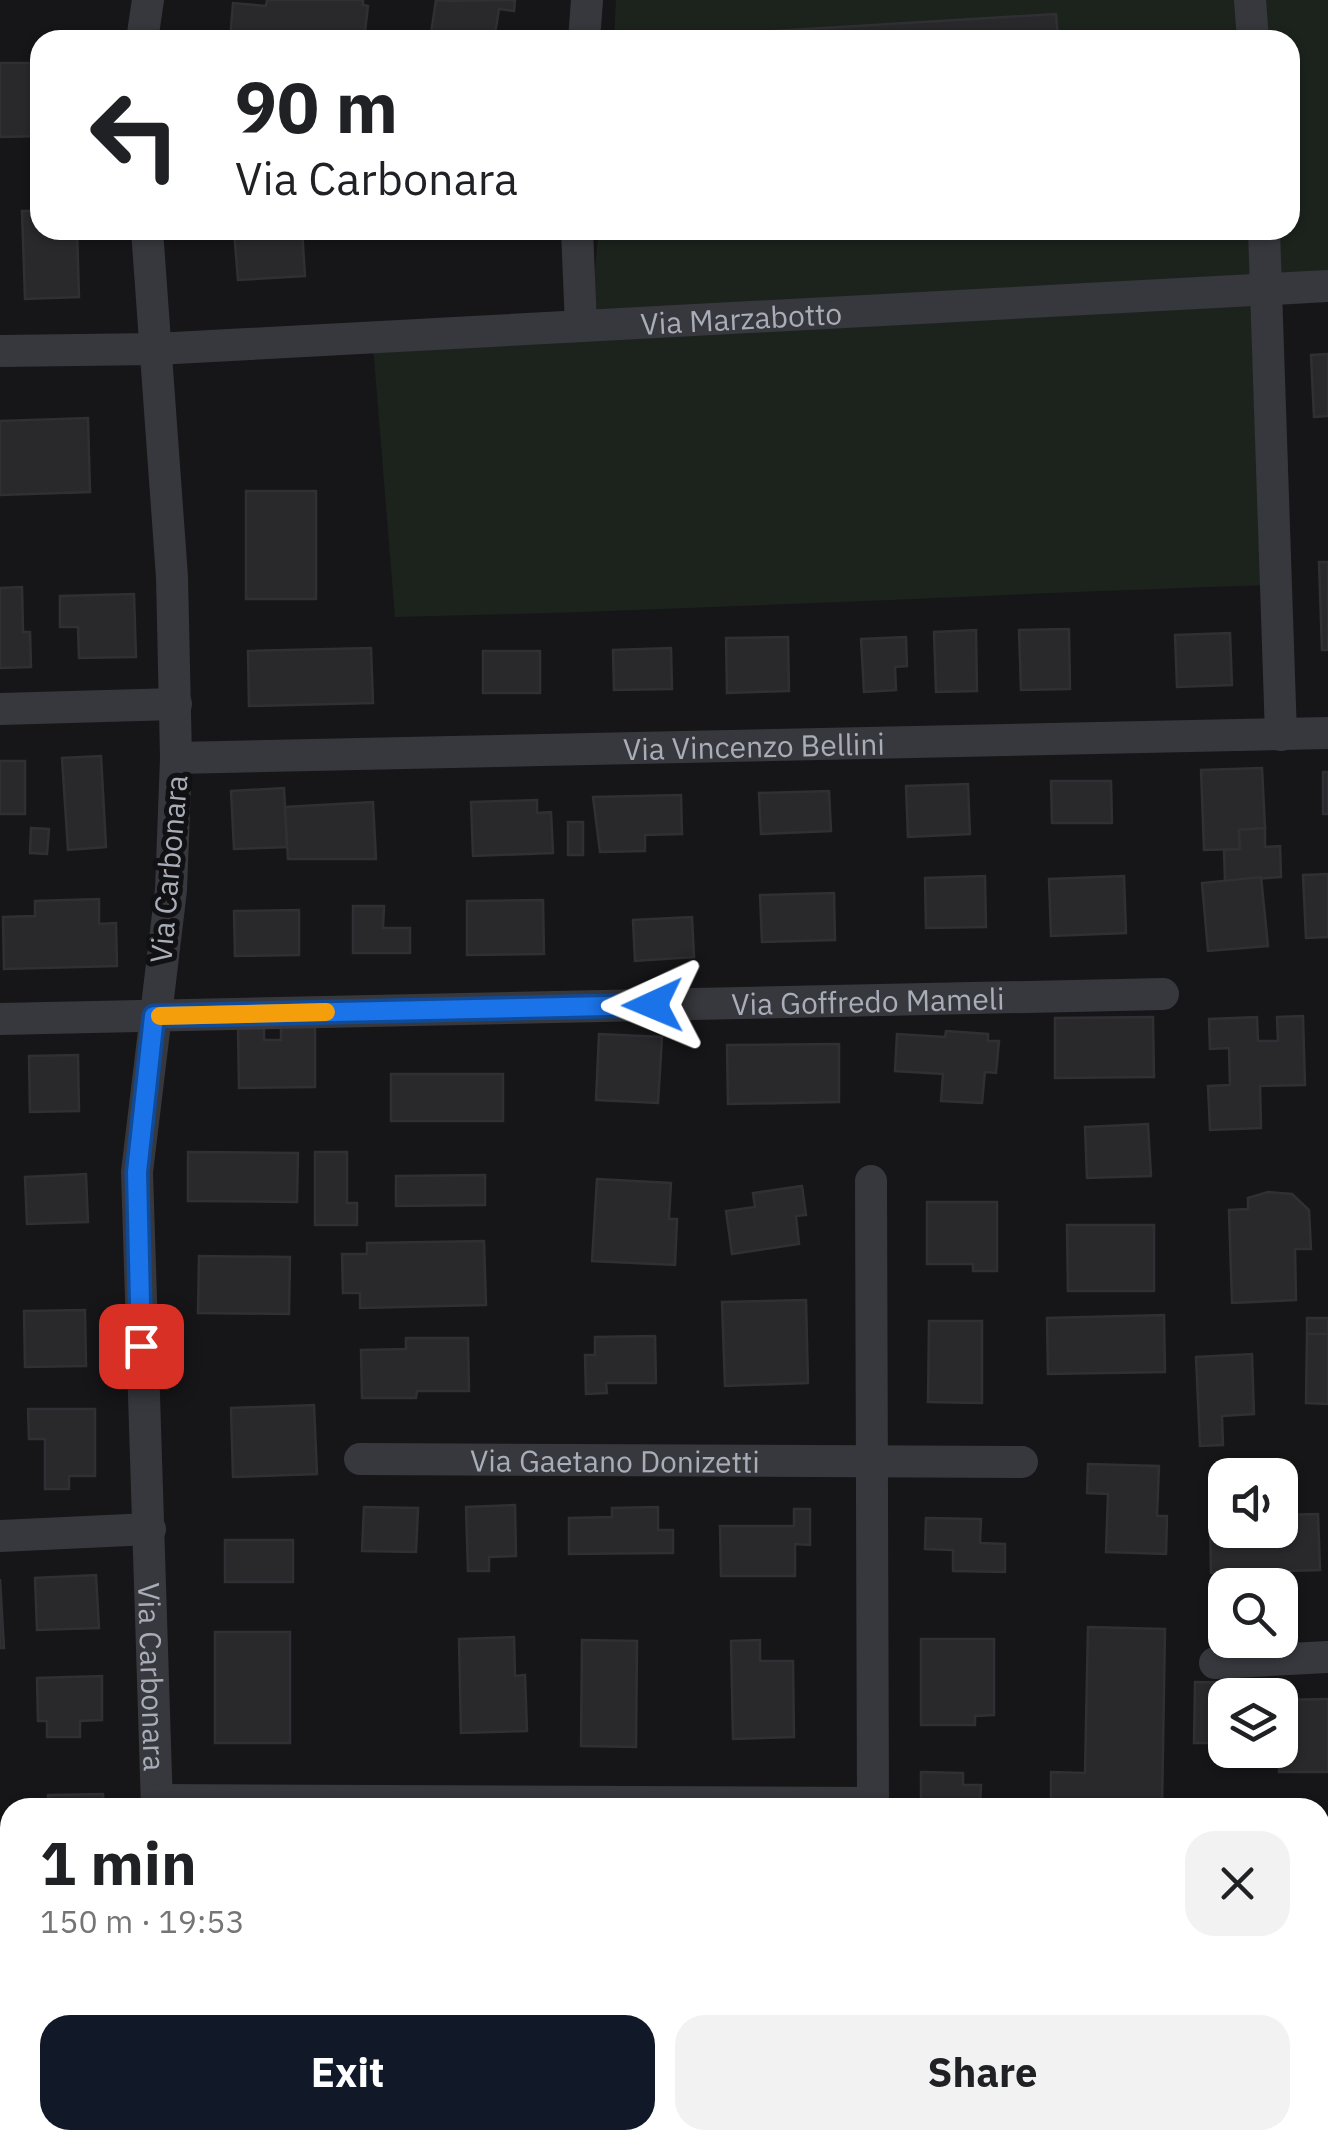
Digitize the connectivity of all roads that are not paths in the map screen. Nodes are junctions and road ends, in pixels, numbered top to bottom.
1 (148, 0) edge
2 (586, 0) edge
3 (1250, 0) edge
4 (144, 30) edge
5 (584, 30) edge
6 (1252, 30) edge
7 (148, 240) edge
8 (577, 240) edge
9 (1265, 240) edge
10 (1328, 286) edge
11 (1268, 290) junction
12 (581, 326) junction
13 (156, 348) junction
14 (0, 351) edge
15 (176, 704) junction
16 (0, 710) edge
17 (1328, 733) edge
18 (1281, 736) junction
19 (176, 758) junction
20 (1163, 994) dead end
21 (154, 1016) junction
22 (0, 1019) edge
23 (871, 1180) dead end
24 (360, 1459) dead end
25 (872, 1461) junction
26 (1022, 1462) dead end
27 (150, 1529) junction
28 (0, 1536) edge
29 (1328, 1657) edge
30 (1215, 1663) dead end
31 (157, 1798) edge
32 (873, 1798) edge

1 - 4 street
2 - 5 street
3 - 6 street
7 - 13 street, Via Carbonara
8 - 12 street
9 - 11 street
10 - 11 street, Via Marzabotto
11 - 12 street, Via Marzabotto
11 - 18 street
12 - 13 street, Via Marzabotto
13 - 14 street, Via Marzabotto
13 - 15 street, Via Carbonara
15 - 16 street
15 - 19 street, Via Carbonara
17 - 18 street, Via Vincenzo Bellini
18 - 19 street, Via Vincenzo Bellini
19 - 21 street, Via Carbonara
20 - 21 street, Via Goffredo Mameli
21 - 22 street, Via Goffredo Mameli
21 - 27 street, Via Carbonara
23 - 25 street
24 - 25 street, Via Gaetano Donizetti
25 - 26 street, Via Gaetano Donizetti
25 - 32 street
27 - 28 street
27 - 31 street, Via Carbonara
29 - 30 street

